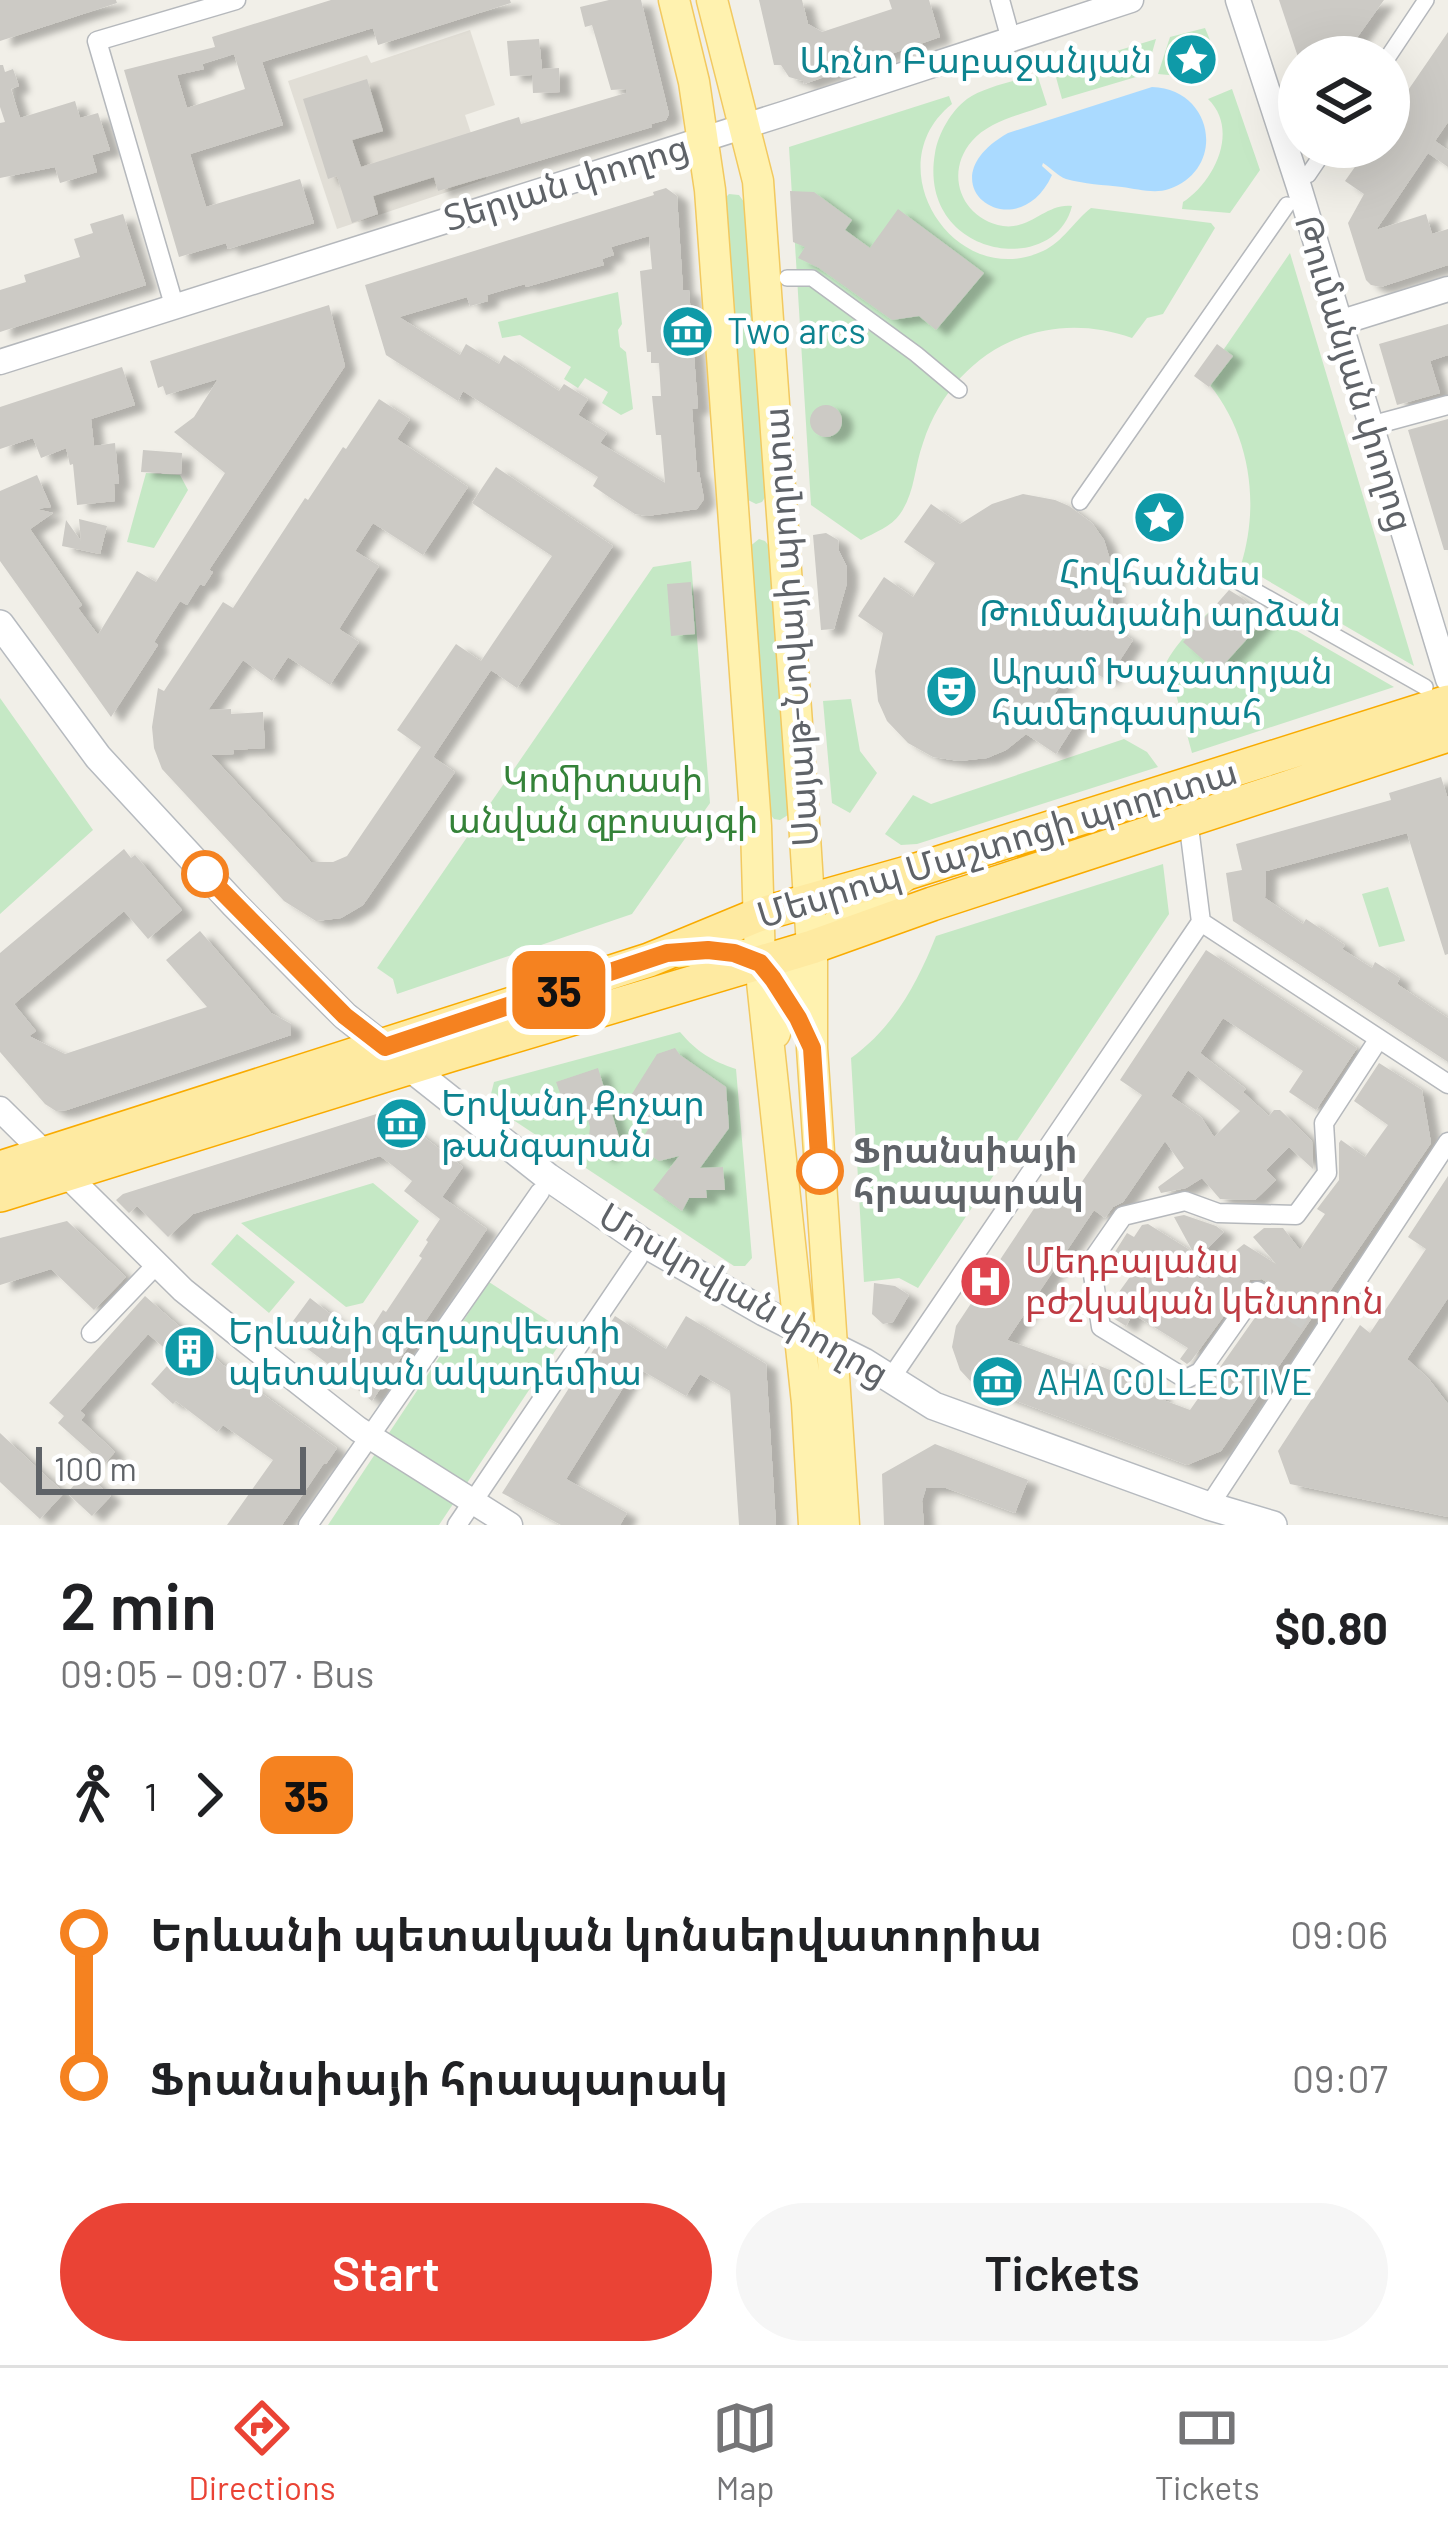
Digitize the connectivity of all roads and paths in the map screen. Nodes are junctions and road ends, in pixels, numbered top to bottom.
1 (236, 0) edge
2 (674, 0) edge
3 (712, 0) edge
4 (1000, 0) edge
5 (1131, 0) edge
6 (1238, 0) edge
7 (1426, 0) edge
8 (1402, 36) edge
9 (1011, 40) junction
10 (744, 126) junction
11 (704, 139) junction
12 (1313, 168) edge
13 (1308, 175) dead end
14 (1287, 205) dead end
15 (787, 278) dead end
16 (1448, 289) edge
17 (174, 305) junction
18 (1339, 323) junction
19 (0, 362) edge
20 (959, 389) dead end
21 (1448, 405) edge
22 (1370, 427) junction
23 (1080, 502) dead end
24 (1226, 574) dead end
25 (0, 624) edge
26 (1440, 689) edge
27 (1448, 735) edge
28 (1189, 819) junction
29 (756, 826) junction
30 (826, 898) junction
31 (932, 904) junction
32 (758, 915) junction
33 (1201, 922) junction
34 (812, 947) junction
35 (667, 953) junction
36 (760, 963) junction
37 (784, 995) junction
38 (1378, 1040) junction
39 (812, 1048) junction
40 (772, 1061) junction
41 (396, 1062) junction
42 (1448, 1084) edge
43 (0, 1109) edge
44 (1448, 1142) edge
45 (55, 1164) junction
46 (0, 1168) edge
47 (540, 1192) junction
48 (0, 1196) edge
49 (638, 1258) junction
50 (157, 1264) junction
51 (1268, 1297) dead end
52 (91, 1333) dead end
53 (816, 1347) junction
54 (891, 1378) junction
55 (368, 1436) junction
56 (472, 1502) junction
57 (1208, 1506) junction
58 (308, 1525) edge
59 (457, 1525) edge
60 (510, 1525) edge
61 (814, 1525) edge
62 (844, 1525) edge
63 (1273, 1525) edge

1 - 17 street
2 - 11 main road, Սայաթ-Նովայի պողոտա
3 - 10 main road, Սայաթ-Նովայի պողոտա
4 - 9 street
5 - 9 street, Տերյան փողոց
6 - 18 street, Թումանյան փողոց
7 - 8 street
9 - 10 street, Տերյան փողոց
10 - 11 street, Տերյան փողոց
10 - 30 main road, Սայաթ-Նովայի պողոտա
11 - 17 street, Տերյան փողոց
11 - 29 main road, Սայաթ-Նովայի պողոտա
12 - 13 street
14 - 23 street
15 - 20 street
16 - 18 street
17 - 19 street, Տերյան փողոց
18 - 22 street, Թումանյան փողոց
21 - 22 street
22 - 26 street, Թումանյան փողոց
24 - 26 street
25 - 41 main road, Մոսկովյան փողոց
26 - 30 highway, Մեսրոպ Մաշտոցի պողոտա
27 - 28 highway, Մեսրոպ Մաշտոցի պողոտա
28 - 31 highway, Մեսրոպ Մաշտոցի պողոտա
28 - 33 street
29 - 30 main road
29 - 32 main road, Սայաթ-Նովայի պողոտա
30 - 31 main road
30 - 32 highway, Մեսրոպ Մաշտոցի պողոտա
30 - 34 main road
30 - 34 main road
31 - 34 highway, Մեսրոպ Մաշտոցի պողոտա
32 - 35 highway, Մեսրոպ Մաշտոցի պողոտա
32 - 36 main road
33 - 38 street
33 - 54 street
34 - 36 highway, Մեսրոպ Մաշտոցի պողոտա
34 - 37 main road
34 - 39 main road
35 - 36 main road
35 - 41 highway, Մեսրոպ Մաշտոցի պողոտա
36 - 37 main road
36 - 40 main road
36 - 41 highway, Մեսրոպ Մաշտոցի պողոտա
37 - 39 main road
37 - 40 main road
38 - 42 street
38 - 51 street
39 - 53 main road
40 - 53 main road
41 - 45 highway, Մեսրոպ Մաշտոցի պողոտա
41 - 47 main road, Մոսկովյան փողոց
41 - 53 main road, Մոսկովյան փողոց
43 - 45 street
44 - 57 street
45 - 46 highway, Մեսրոպ Մաշտոցի պողոտա
45 - 48 highway, Մեսրոպ Մաշտոցի պողոտա
45 - 50 street
47 - 49 main road, Մոսկովյան փողոց
47 - 55 street
49 - 53 main road, Մոսկովյան փողոց
49 - 56 street
50 - 52 street
50 - 55 street
53 - 54 main road, Մոսկովյան փողոց
53 - 61 main road
53 - 62 main road
54 - 57 main road, Մոսկովյան փողոց
55 - 56 street
55 - 58 street
56 - 59 street
56 - 60 street
57 - 63 main road, Մոսկովյան փողոց

